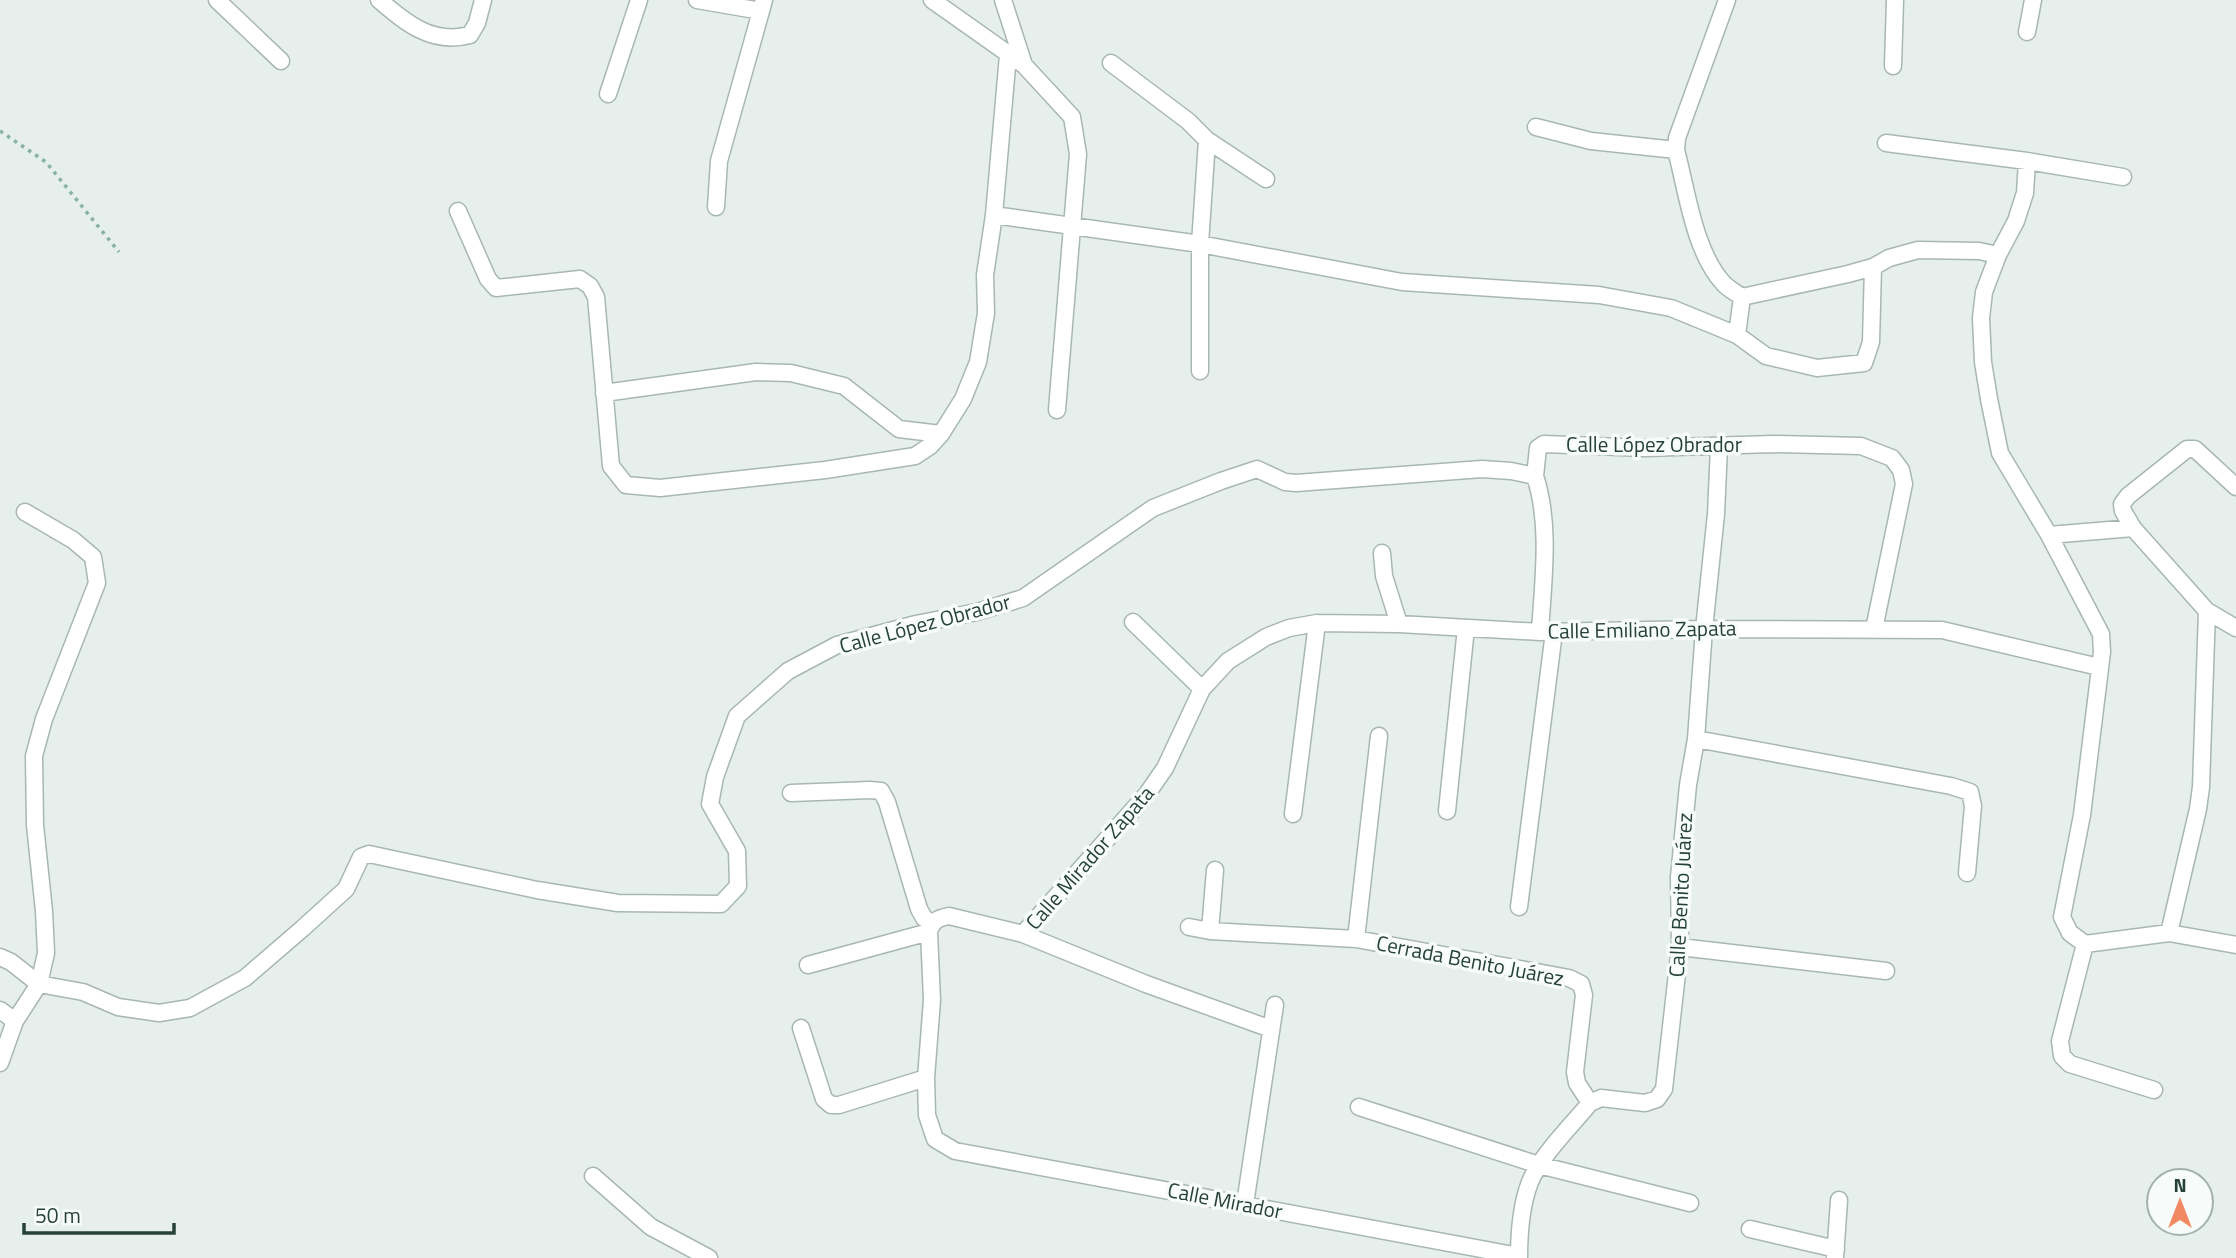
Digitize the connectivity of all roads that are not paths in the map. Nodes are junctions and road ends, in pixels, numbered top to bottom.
1 (216, 0) edge
2 (379, 0) edge
3 (483, 0) edge
4 (639, 0) edge
5 (697, 0) edge
6 (932, 0) edge
7 (1003, 0) edge
8 (1727, 0) edge
9 (1895, 0) edge
10 (2034, 0) edge
11 (762, 6) edge
12 (2027, 32) dead end
13 (1008, 55) junction
14 (281, 61) dead end
15 (1111, 63) dead end
16 (1024, 65) junction
17 (1893, 66) dead end
18 (608, 94) dead end
19 (1536, 127) dead end
20 (1207, 140) junction
21 (1886, 143) dead end
22 (1676, 150) junction
23 (2027, 161) junction
24 (2123, 177) dead end
25 (1266, 179) dead end
26 (716, 207) dead end
27 (458, 211) dead end
28 (994, 215) junction
29 (1072, 227) junction
30 (1200, 244) junction
31 (1998, 255) junction
32 (1873, 267) junction
33 (1742, 297) junction
34 (1737, 335) junction
35 (1200, 371) dead end
36 (604, 393) junction
37 (1057, 410) dead end
38 (941, 434) junction
39 (1719, 447) junction
40 (1535, 477) junction
41 (2236, 486) edge
42 (25, 512) dead end
43 (2133, 528) junction
44 (2049, 535) junction
45 (1382, 552) dead end
46 (2207, 611) junction
47 (1133, 622) dead end
48 (1317, 623) junction
49 (1399, 624) junction
50 (1466, 628) junction
51 (2236, 628) edge
52 (1704, 629) junction
53 (1874, 629) junction
54 (1547, 632) junction
55 (2099, 667) junction
56 (1202, 689) junction
57 (1379, 736) dead end
58 (1696, 739) junction
59 (791, 793) dead end
60 (1447, 811) dead end
61 (1293, 814) dead end
62 (1215, 870) dead end
63 (1967, 873) dead end
64 (1519, 907) dead end
65 (930, 927) junction
66 (1189, 927) dead end
67 (1210, 931) junction
68 (2169, 933) junction
69 (1023, 934) junction
70 (1356, 939) junction
71 (2085, 944) junction
72 (2236, 945) edge
73 (1680, 947) junction
74 (0, 957) edge
75 (808, 965) dead end
76 (1886, 971) dead end
77 (39, 984) junction
78 (1275, 1004) dead end
79 (0, 1010) edge
80 (15, 1021) junction
81 (801, 1028) dead end
82 (1271, 1029) junction
83 (0, 1063) edge
84 (926, 1078) junction
85 (2154, 1090) dead end
86 (1590, 1103) junction
87 (1359, 1107) dead end
88 (1539, 1165) junction
89 (593, 1177) dead end
90 (1839, 1200) dead end
91 (1245, 1203) junction
92 (1690, 1203) dead end
93 (1750, 1228) dead end
94 (1836, 1254) edge
95 (1519, 1257) edge
96 (709, 1258) edge

1 - 14 street
2 - 3 street
4 - 18 street
5 - 11 street
6 - 13 street
7 - 16 street
8 - 22 street
9 - 17 street
10 - 12 street
11 - 26 street
13 - 16 street
13 - 28 street
15 - 20 street
16 - 29 street
19 - 22 street
20 - 25 street
20 - 30 street
21 - 23 street
22 - 33 street
23 - 24 street
23 - 31 street
27 - 36 street
28 - 29 street
28 - 38 street
29 - 30 street
29 - 37 street
30 - 34 street
30 - 35 street
31 - 32 street
31 - 44 street
32 - 33 street
32 - 34 street
33 - 34 street
36 - 38 street
36 - 38 street
39 - 40 street, Calle López Obrador
39 - 52 street, Calle Benito Juárez
39 - 53 street, Calle López Obrador
40 - 54 street
40 - 77 street, Calle López Obrador
41 - 43 street
42 - 77 street
43 - 44 street
43 - 46 street
44 - 55 street
45 - 49 street
46 - 51 street
46 - 68 street
47 - 56 street
48 - 49 street, Calle Emiliano Zapata
48 - 56 street, Calle Emiliano Zapata
48 - 61 street
49 - 50 street, Calle Emiliano Zapata
50 - 54 street, Calle Emiliano Zapata
50 - 60 street
52 - 53 street, Calle Emiliano Zapata
52 - 54 street, Calle Emiliano Zapata
52 - 58 street, Calle Benito Juárez
53 - 55 street, Calle Emiliano Zapata
54 - 64 street
55 - 71 street
56 - 69 street, Calle Mirador Zapata
57 - 70 street, Cerrada Benito Juárez
58 - 63 street
58 - 73 street, Calle Benito Juárez
59 - 65 street
62 - 67 street
65 - 69 street, Calle Mirador Zapata
65 - 75 street, Calle Mirador Zapata
65 - 84 street
66 - 67 street
67 - 70 street
68 - 71 street
68 - 72 street
69 - 82 street
70 - 86 street, Cerrada Benito Juárez
71 - 85 street
73 - 76 street
73 - 86 street, Calle Benito Juárez
74 - 77 street
77 - 80 street
78 - 82 street
79 - 80 street
80 - 83 street
81 - 84 street
82 - 91 street
84 - 91 street, Calle Mirador
86 - 88 street
87 - 88 street
88 - 92 street
88 - 95 street
89 - 96 street
90 - 94 street
91 - 95 street, Calle Mirador
93 - 94 street

